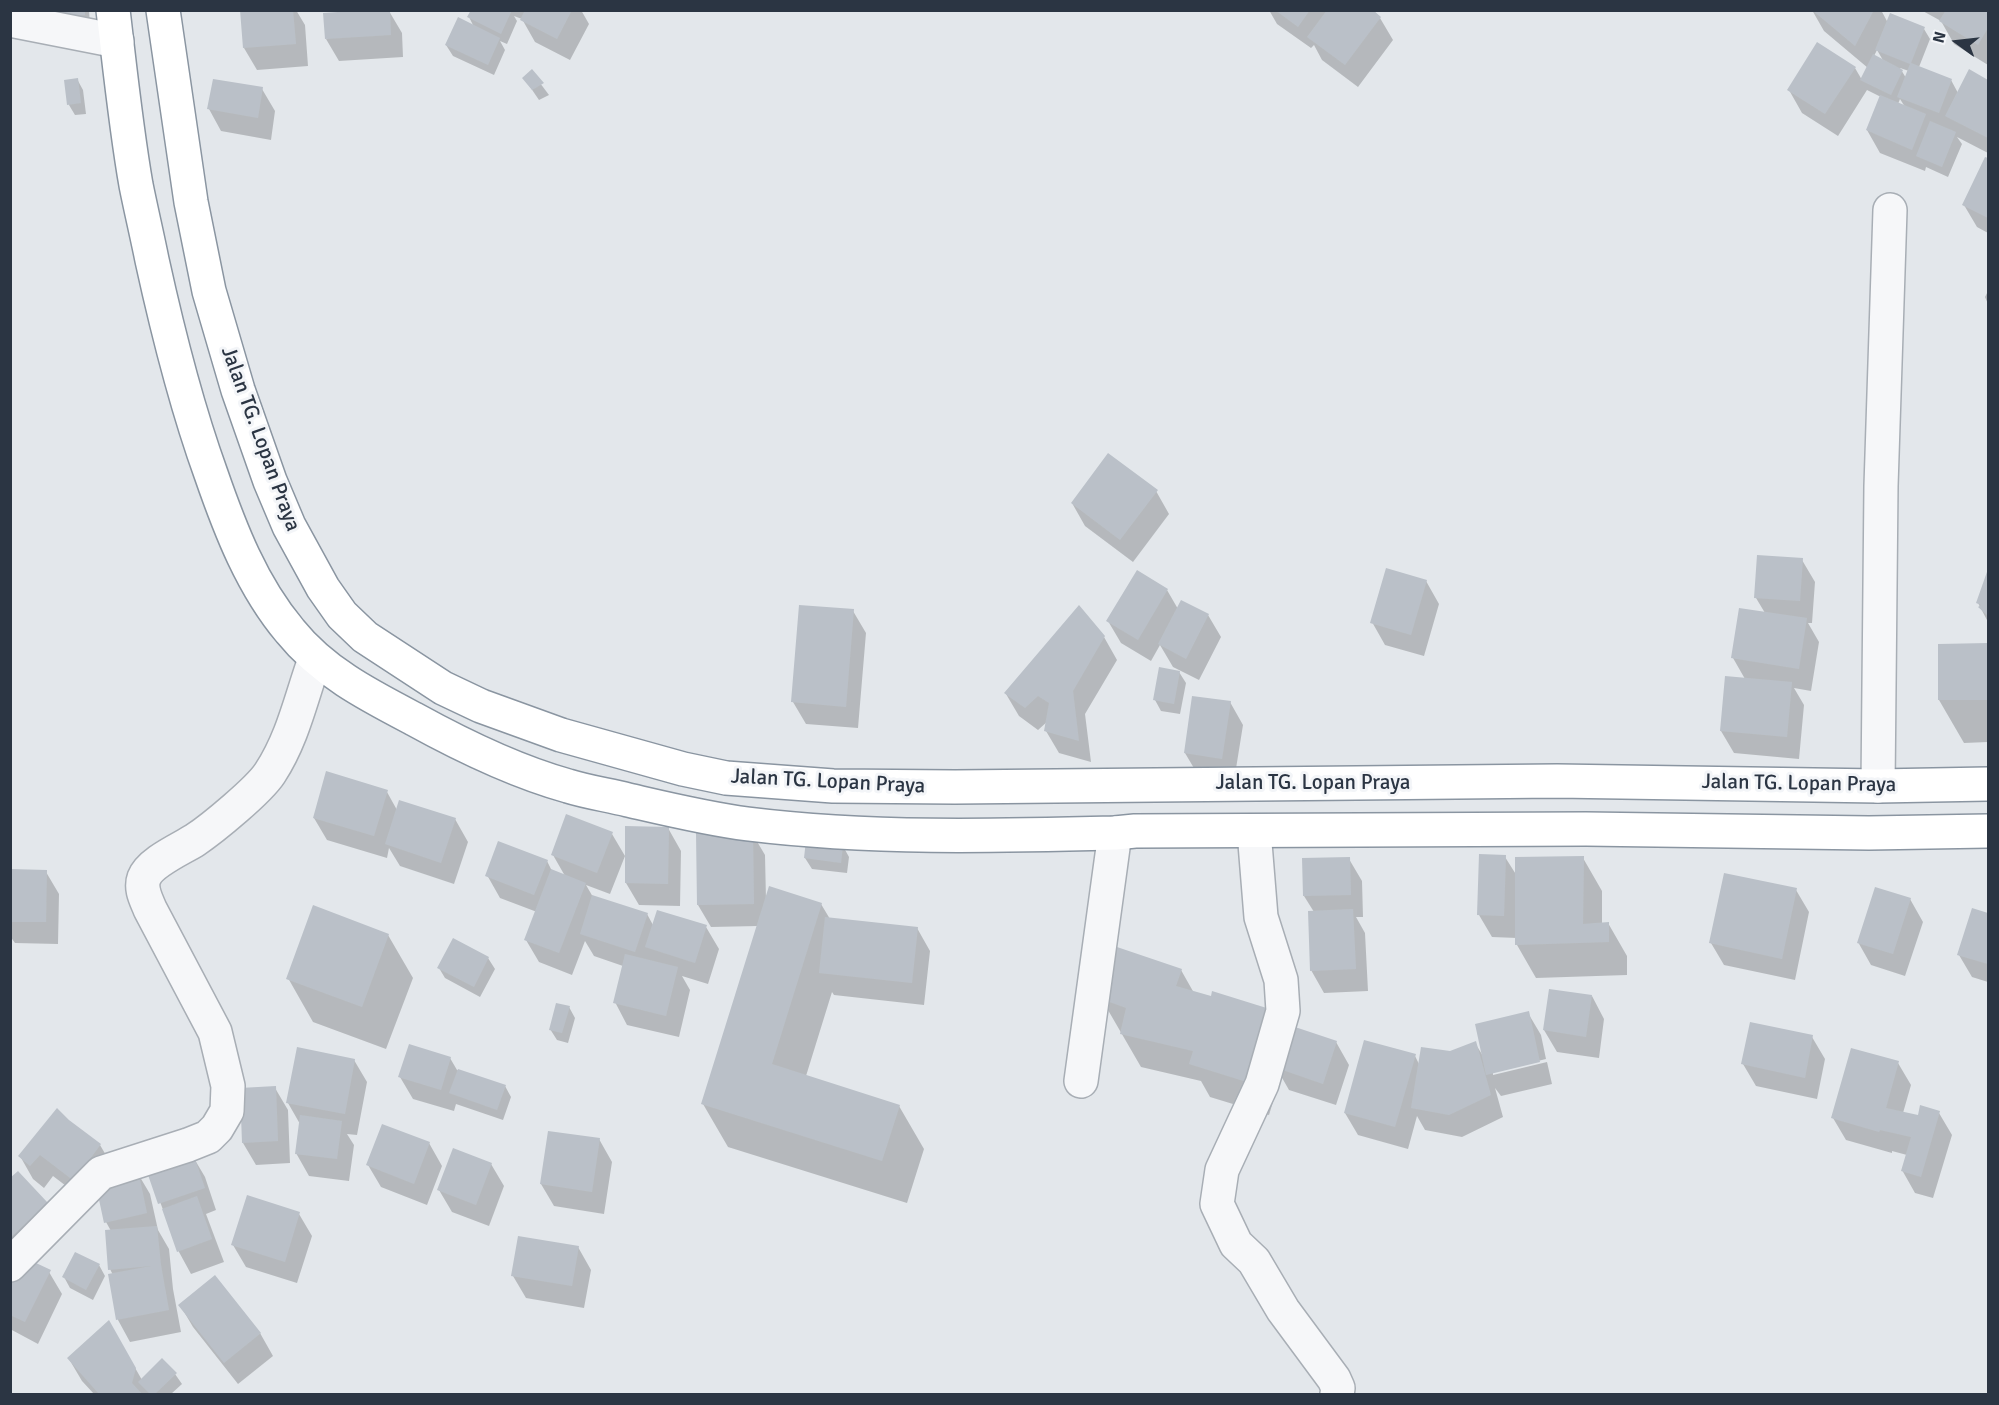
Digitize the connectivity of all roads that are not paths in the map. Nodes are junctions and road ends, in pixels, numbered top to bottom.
1 (163, 10) edge
2 (10, 20) edge
3 (115, 26) edge
4 (1890, 210) dead end
5 (315, 659) junction
6 (1623, 782) junction
7 (1989, 784) edge
8 (1878, 786) junction
9 (1620, 830) junction
10 (1254, 831) junction
11 (1989, 831) edge
12 (1115, 833) junction
13 (1081, 1081) dead end
14 (10, 1264) edge
15 (1337, 1395) edge

1 - 6 highway, Jalan TG. Lopan Praya
2 - 3 street
3 - 5 highway
4 - 8 street
5 - 12 highway
5 - 14 street
6 - 8 highway, Jalan TG. Lopan Praya
6 - 9 highway
7 - 8 highway, Jalan TG. Lopan Praya
9 - 10 highway
9 - 11 highway
10 - 12 highway
10 - 15 street
12 - 13 street

